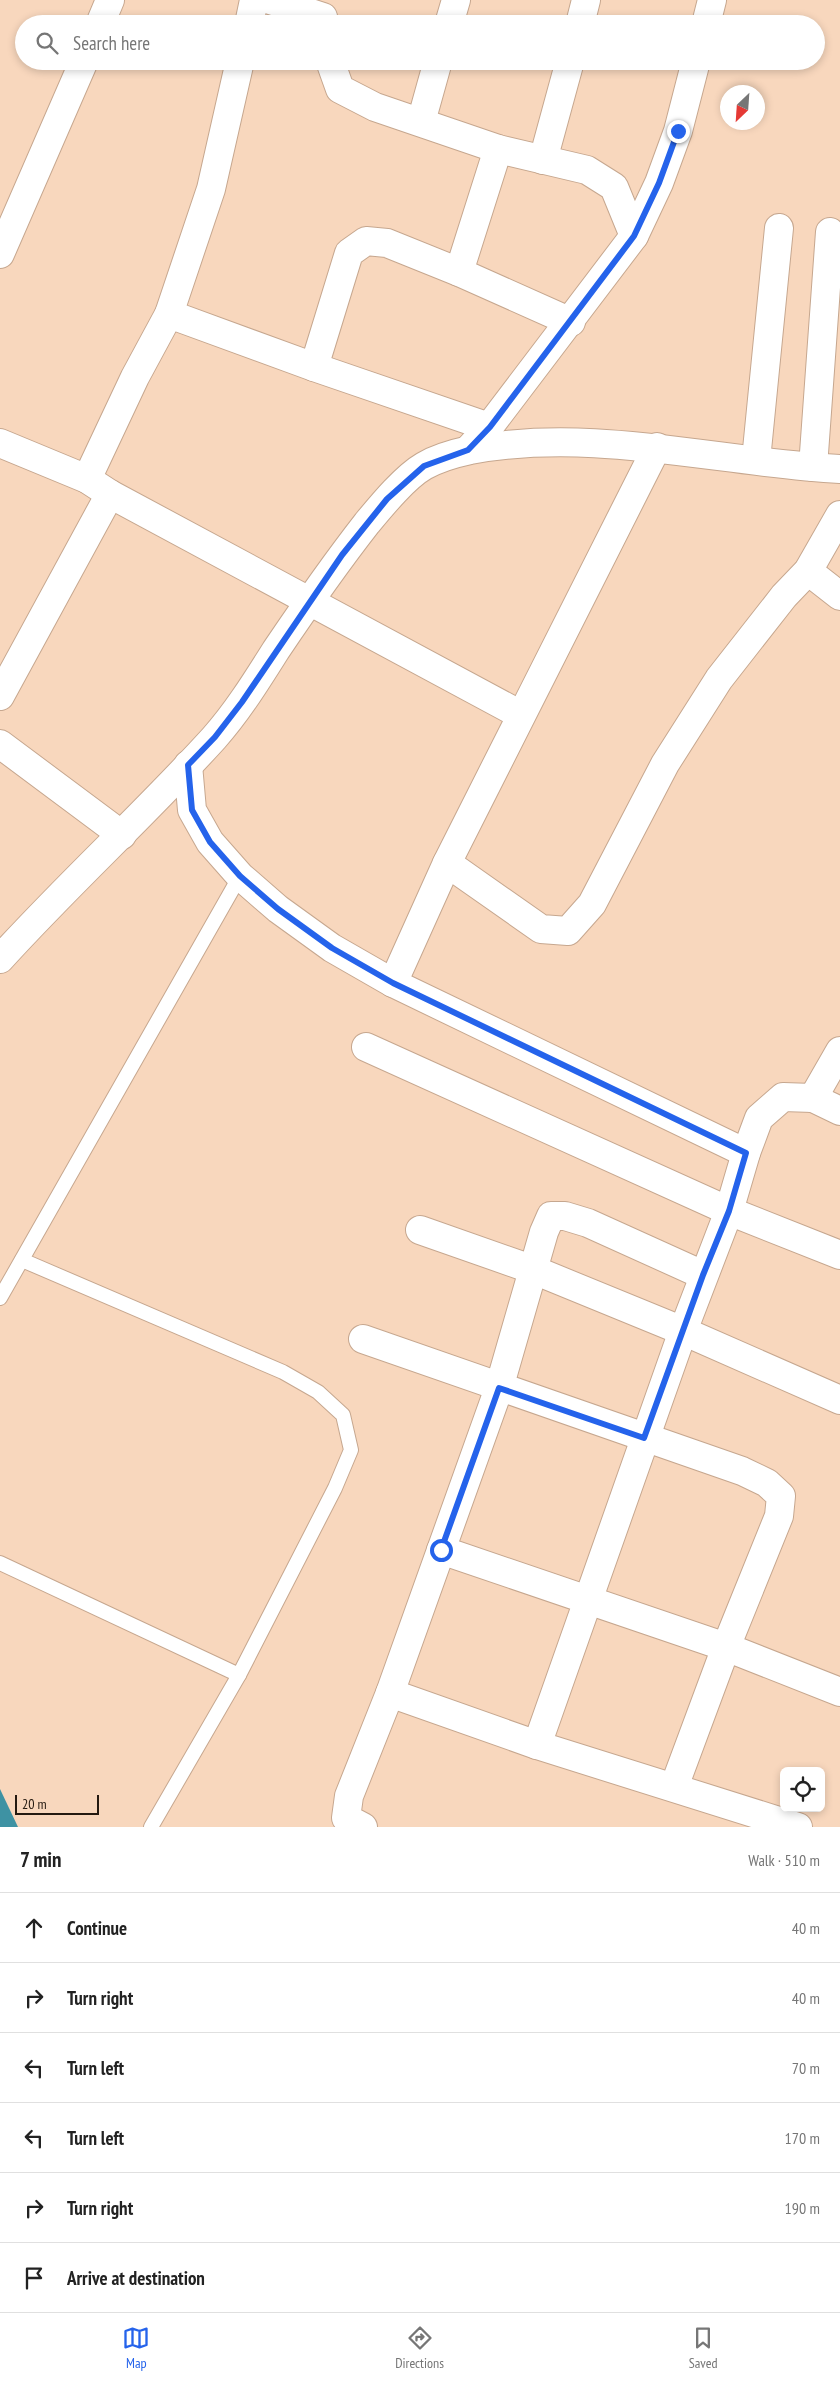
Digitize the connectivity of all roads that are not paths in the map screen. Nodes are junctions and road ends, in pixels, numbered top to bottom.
1 (110, 0) edge
2 (254, 0) edge
3 (270, 0) edge
4 (456, 0) edge
5 (586, 0) edge
6 (712, 0) edge
7 (323, 14) edge
8 (104, 15) edge
9 (251, 15) edge
10 (452, 15) edge
11 (582, 15) edge
12 (708, 15) edge
13 (80, 70) edge
14 (238, 70) edge
15 (333, 70) edge
16 (435, 70) edge
17 (568, 70) edge
18 (694, 70) edge
19 (421, 122) junction
20 (498, 149) junction
21 (543, 160) junction
22 (779, 228) dead end
23 (830, 232) dead end
24 (634, 236) junction
25 (0, 254) edge
26 (459, 272) junction
27 (169, 314) junction
28 (571, 322) junction
29 (314, 367) junction
30 (490, 427) junction
31 (0, 443) edge
32 (657, 447) junction
33 (468, 450) junction
34 (756, 460) junction
35 (813, 467) junction
36 (840, 469) edge
37 (87, 480) junction
38 (110, 494) junction
39 (840, 515) edge
40 (808, 571) junction
41 (840, 596) edge
42 (310, 600) junction
43 (0, 696) edge
44 (521, 715) junction
45 (0, 744) edge
46 (188, 765) junction
47 (122, 835) junction
48 (447, 863) junction
49 (240, 876) junction
50 (0, 959) edge
51 (393, 983) junction
52 (366, 1048) dead end
53 (840, 1052) edge
54 (813, 1098) junction
55 (840, 1111) edge
56 (746, 1153) junction
57 (729, 1211) junction
58 (420, 1230) dead end
59 (840, 1255) edge
60 (22, 1260) junction
61 (534, 1270) junction
62 (703, 1275) junction
63 (0, 1298) edge
64 (683, 1331) junction
65 (363, 1340) dead end
66 (499, 1388) junction
67 (840, 1400) edge
68 (644, 1438) junction
69 (441, 1550) junction
70 (0, 1563) edge
71 (589, 1601) junction
72 (726, 1647) junction
73 (239, 1675) junction
74 (840, 1692) edge
75 (390, 1693) junction
76 (537, 1745) junction
77 (674, 1787) junction
78 (350, 1824) edge
79 (151, 1827) edge
80 (798, 1827) edge

1 - 8 street
2 - 9 street
3 - 7 street
4 - 10 street
5 - 11 street
6 - 12 street
13 - 25 street
14 - 27 street
15 - 19 street
16 - 19 street
17 - 21 street
18 - 24 street
19 - 20 street
20 - 21 street
20 - 26 street
21 - 24 street
22 - 34 street
23 - 35 street
24 - 28 street
26 - 28 street
26 - 29 street
27 - 29 street
27 - 37 street
28 - 30 street
29 - 30 street
30 - 33 street
31 - 37 street
32 - 33 street
32 - 34 street
32 - 44 street
33 - 42 street
34 - 35 street
35 - 36 street
37 - 38 street
38 - 42 street
38 - 43 street
39 - 40 street
40 - 41 street
40 - 48 street
42 - 44 street
42 - 46 street
44 - 48 street
45 - 47 street
46 - 47 street
46 - 49 street
47 - 50 street
48 - 51 street
49 - 51 street
49 - 60 lane
51 - 56 street
52 - 57 street
53 - 54 street
54 - 55 street
54 - 56 street
56 - 57 street
57 - 59 street
57 - 62 street
58 - 61 street
60 - 63 lane
60 - 73 lane
61 - 62 street
61 - 64 street
61 - 66 street
62 - 64 street
64 - 67 street
64 - 68 street
65 - 66 street
66 - 68 street
66 - 69 street
68 - 71 street
68 - 72 street
69 - 71 street
69 - 75 street
70 - 73 lane
71 - 72 street
71 - 76 street
72 - 74 street
72 - 77 street
73 - 79 lane
75 - 76 street
75 - 78 street
76 - 77 street
77 - 80 street

